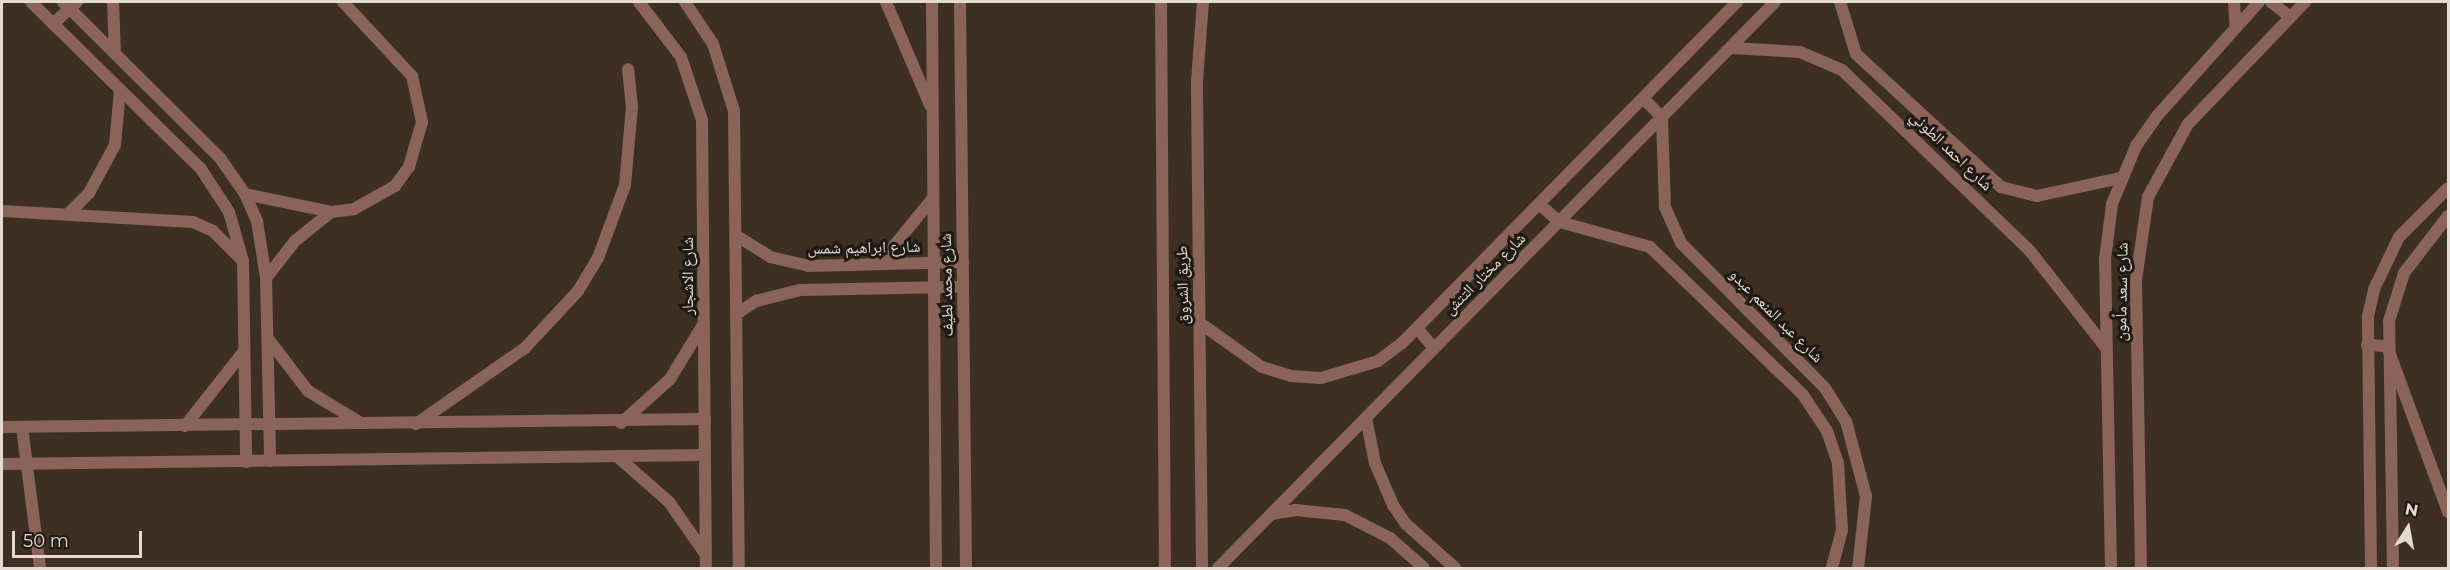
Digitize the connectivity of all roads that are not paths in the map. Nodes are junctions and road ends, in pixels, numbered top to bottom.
1 (31, 2) edge
2 (113, 2) edge
3 (343, 2) edge
4 (639, 2) edge
5 (685, 2) edge
6 (885, 2) edge
7 (932, 2) edge
8 (960, 2) edge
9 (1161, 2) edge
10 (1203, 2) edge
11 (1737, 2) edge
12 (1775, 2) edge
13 (1840, 2) edge
14 (2234, 2) edge
15 (2259, 2) edge
16 (2271, 2) edge
17 (2305, 2) edge
18 (70, 4) edge
19 (2290, 17) junction
20 (53, 24) junction
21 (2236, 28) junction
22 (1731, 48) junction
23 (115, 53) junction
24 (628, 69) dead end
25 (120, 90) junction
26 (1643, 98) junction
27 (933, 112) junction
28 (1662, 118) junction
29 (1965, 157) junction
30 (1950, 172) junction
31 (2121, 178) junction
32 (2448, 188) edge
33 (245, 194) junction
34 (933, 198) junction
35 (1539, 204) junction
36 (2, 211) edge
37 (331, 212) junction
38 (69, 213) junction
39 (2448, 216) edge
40 (1560, 222) junction
41 (737, 236) junction
42 (243, 261) junction
43 (963, 262) junction
44 (933, 263) junction
45 (879, 264) junction
46 (266, 278) junction
47 (933, 287) junction
48 (963, 287) junction
49 (738, 313) junction
50 (705, 322) junction
51 (1200, 323) junction
52 (1417, 328) junction
53 (268, 338) junction
54 (2367, 345) junction
55 (2387, 346) junction
56 (1434, 348) junction
57 (2106, 348) junction
58 (245, 350) junction
59 (1366, 418) junction
60 (705, 419) junction
61 (621, 423) junction
62 (416, 424) junction
63 (269, 425) junction
64 (365, 425) junction
65 (185, 426) junction
66 (246, 426) junction
67 (2, 427) edge
68 (22, 427) junction
69 (705, 455) junction
70 (619, 458) junction
71 (270, 461) junction
72 (246, 462) junction
73 (2, 464) edge
74 (28, 464) junction
75 (2448, 512) edge
76 (1271, 514) junction
77 (705, 554) junction
78 (39, 568) edge
79 (706, 568) edge
80 (739, 568) edge
81 (936, 568) edge
82 (966, 568) edge
83 (1165, 568) edge
84 (1202, 568) edge
85 (1218, 568) edge
86 (1424, 568) edge
87 (1455, 568) edge
88 (1832, 568) edge
89 (1858, 568) edge
90 (2110, 568) edge
91 (2141, 568) edge
92 (2371, 568) edge
93 (2393, 568) edge

1 - 20 street
2 - 23 street
3 - 37 street
4 - 50 street, شارع الاشجار
5 - 41 street
6 - 27 street
7 - 27 street, شارع محمد لطيف
8 - 43 street, شارع محمد لطيف
9 - 83 street, طريق الشروق
10 - 51 street, طريق الشروق
11 - 26 street, شارع مختار التتش
12 - 22 street, شارع مختار التتش
13 - 29 street, شارع احمد الطوني
14 - 21 street
15 - 21 street, شارع سعد مأمون
16 - 19 street
17 - 19 street, شارع سعد مأمون
18 - 20 street
18 - 23 street
19 - 91 street, شارع سعد مأمون
20 - 25 street
21 - 31 street, شارع سعد مأمون
22 - 28 street, شارع مختار التتش
22 - 30 street, شارع احمد الطوني
23 - 33 street
24 - 62 street
25 - 38 street
25 - 42 street
26 - 28 street
26 - 35 street, شارع مختار التتش
27 - 34 street, شارع محمد لطيف
28 - 40 street, شارع مختار التتش
28 - 89 street, شارع عبد المنعم عبدو
29 - 30 street
29 - 31 street, شارع احمد الطوني
30 - 57 street, شارع احمد الطوني
31 - 57 street, شارع سعد مأمون
32 - 54 street
33 - 37 street
33 - 46 street
34 - 44 street, شارع محمد لطيف
34 - 45 street
35 - 40 street
35 - 52 street, شارع مختار التتش
36 - 38 street
37 - 46 street
38 - 42 street
39 - 55 street
40 - 56 street, شارع مختار التتش
40 - 88 street
41 - 45 street, شارع ابراهيم شمس
41 - 49 street
42 - 58 street
43 - 44 street, شارع ابراهيم شمس
43 - 48 street, شارع محمد لطيف
44 - 45 street, شارع ابراهيم شمس
44 - 47 street, شارع محمد لطيف
46 - 53 street
47 - 48 street
47 - 49 street
47 - 81 street, شارع محمد لطيف
48 - 82 street, شارع محمد لطيف
49 - 80 street
50 - 60 street, شارع الاشجار
50 - 61 street
51 - 52 street, شارع مختار التتش
51 - 84 street, طريق الشروق
52 - 56 street
53 - 63 street
53 - 64 street
54 - 55 street
54 - 92 street
55 - 75 street
55 - 93 street
56 - 59 street, شارع مختار التتش
57 - 90 street, شارع سعد مأمون
58 - 65 street
58 - 66 street
59 - 76 street, شارع مختار التتش
59 - 87 street
60 - 61 street
60 - 69 street, شارع الاشجار
61 - 62 street
62 - 64 street
63 - 64 street
63 - 66 street
63 - 71 street
65 - 66 street
65 - 68 street
66 - 72 street
67 - 68 street
68 - 74 street
69 - 70 street
69 - 77 street, شارع الاشجار
70 - 71 street
70 - 77 street
71 - 72 street
72 - 74 street
73 - 74 street
74 - 78 street
76 - 85 street, شارع مختار التتش
76 - 86 street
77 - 79 street, شارع الاشجار

